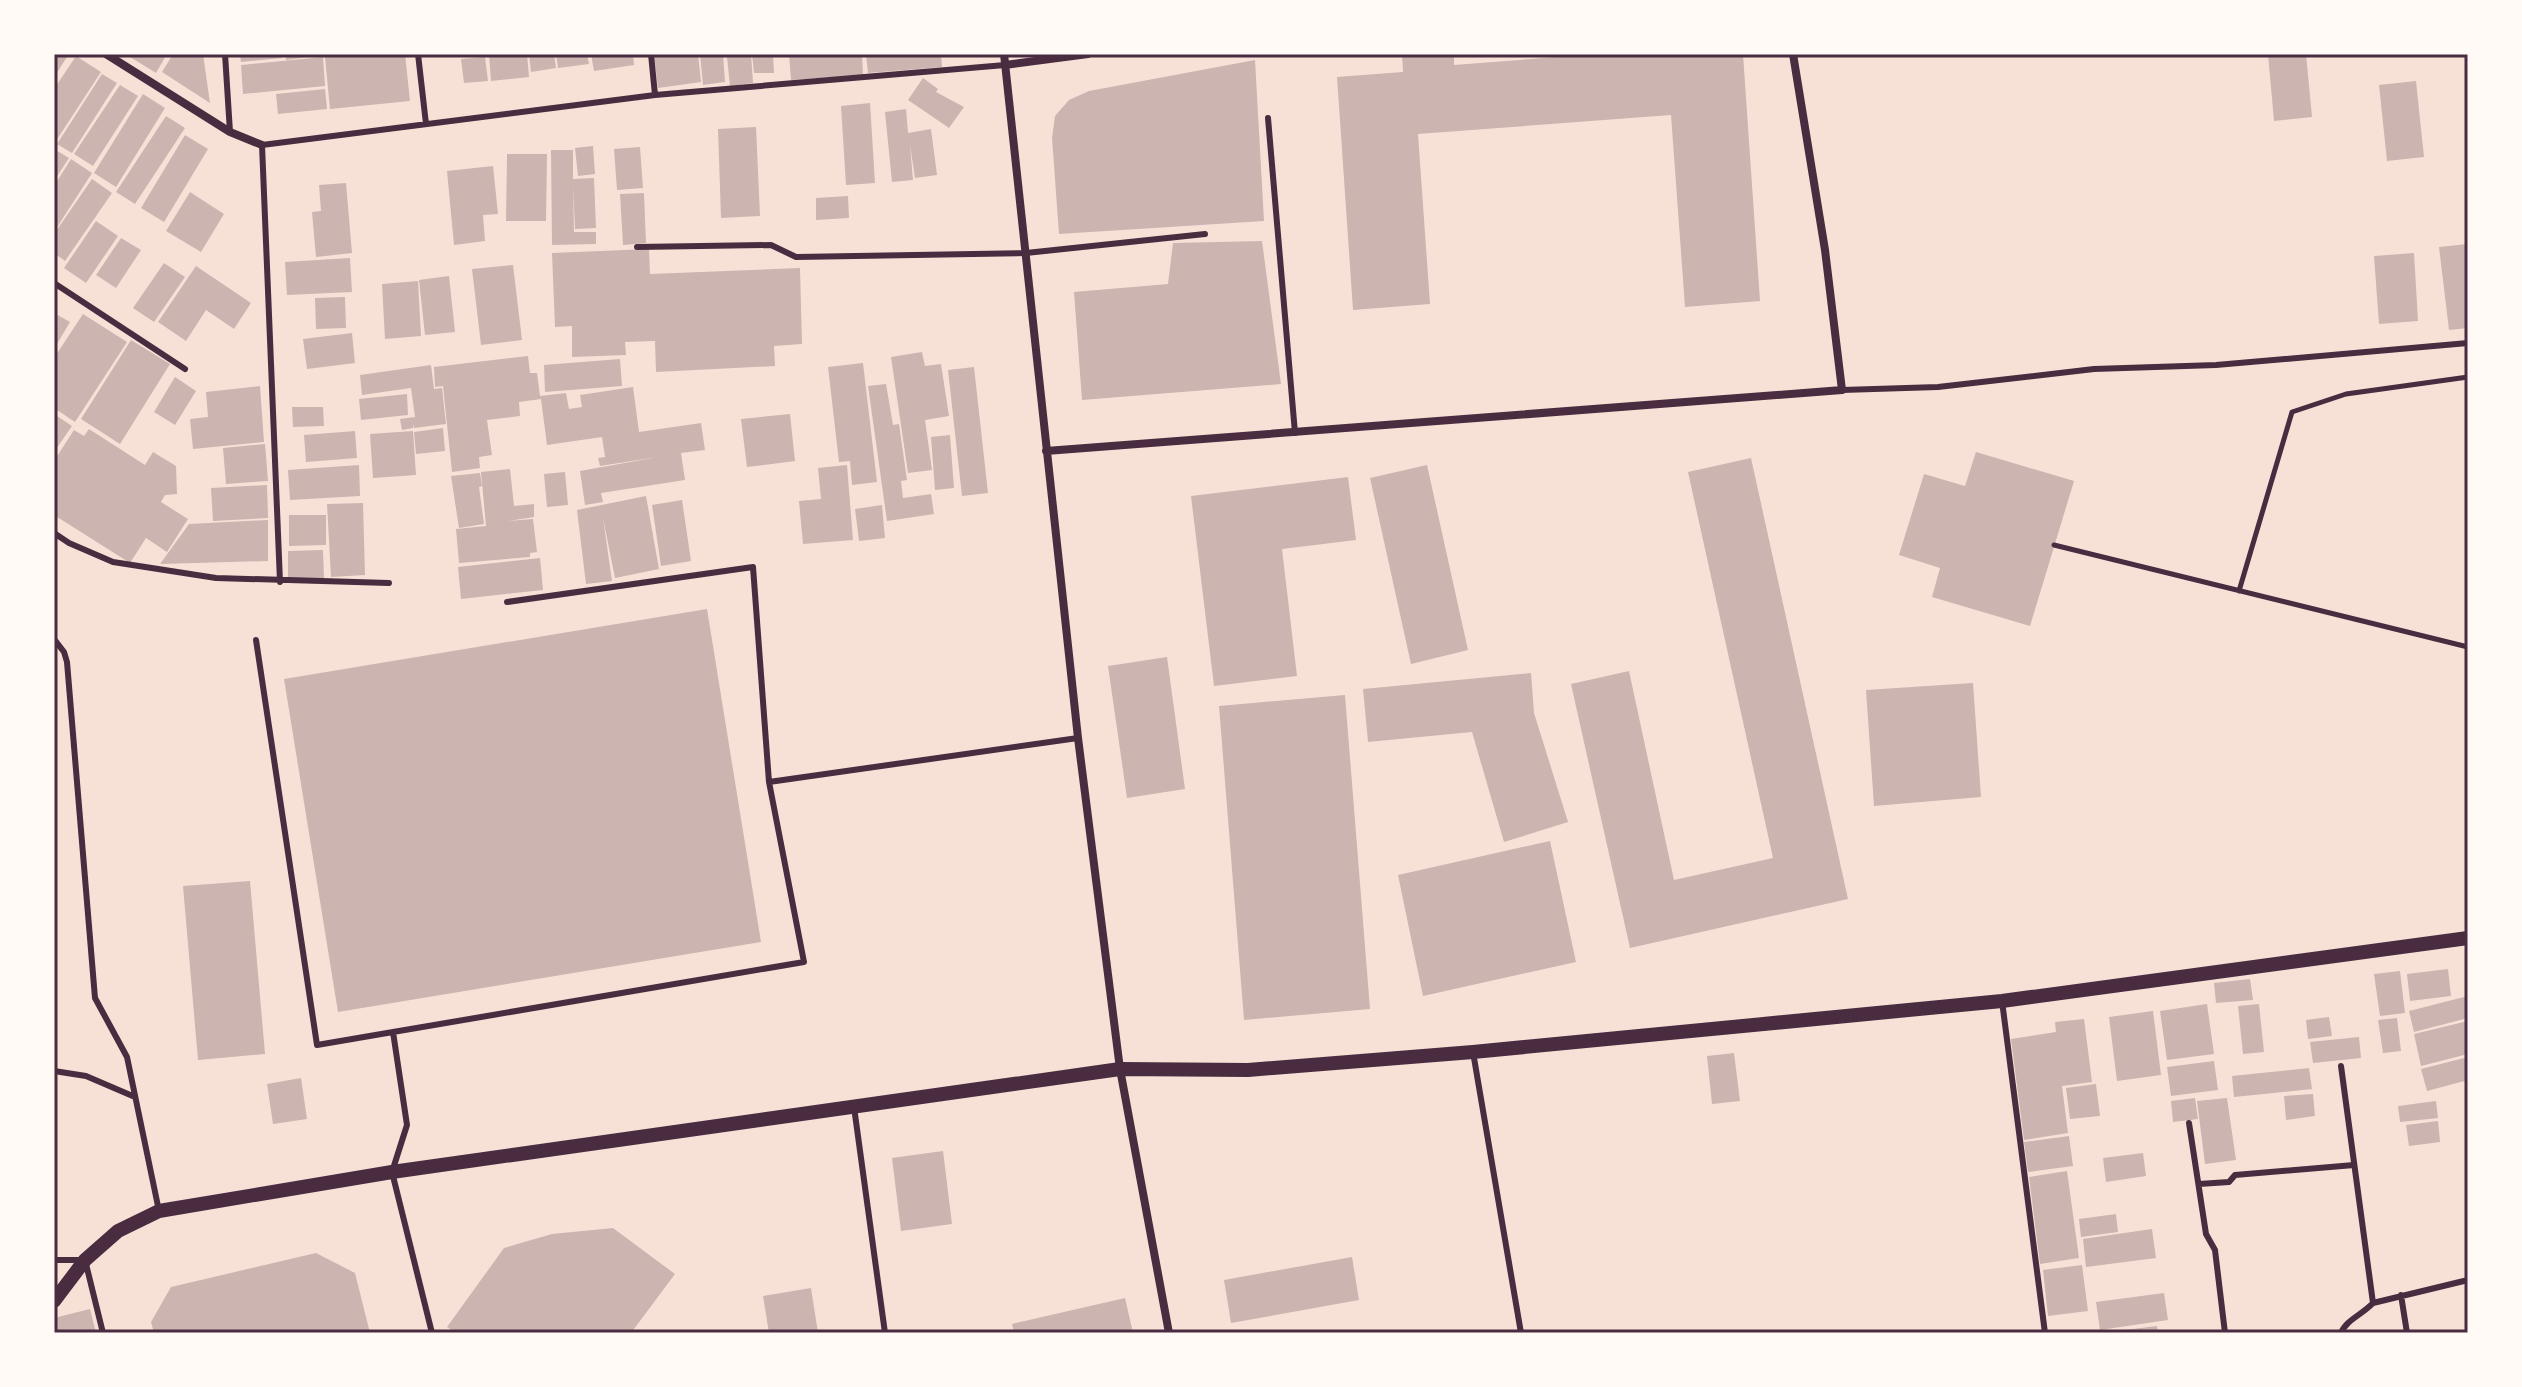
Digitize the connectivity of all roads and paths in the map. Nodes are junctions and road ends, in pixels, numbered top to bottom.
1 (106, 54) edge
2 (225, 54) edge
3 (418, 54) edge
4 (651, 54) edge
5 (1004, 54) edge
6 (1088, 54) edge
7 (1793, 54) edge
8 (1005, 65) junction
9 (655, 95) junction
10 (1268, 118) dead end
11 (426, 124) junction
12 (230, 132) junction
13 (262, 145) junction
14 (1205, 234) dead end
15 (637, 247) dead end
16 (1026, 253) junction
17 (54, 283) edge
18 (2468, 343) edge
19 (185, 369) dead end
20 (2468, 377) edge
21 (1842, 390) junction
22 (1295, 433) junction
23 (1046, 451) junction
24 (54, 533) edge
25 (2054, 545) dead end
26 (280, 582) junction
27 (389, 583) dead end
28 (2239, 591) junction
29 (507, 602) dead end
30 (54, 639) edge
31 (256, 640) dead end
32 (2468, 647) edge
33 (1078, 738) junction
34 (769, 782) junction
35 (2468, 938) edge
36 (2002, 1001) junction
37 (393, 1032) junction
38 (1473, 1052) junction
39 (2341, 1066) dead end
40 (1120, 1069) junction
41 (54, 1071) edge
42 (135, 1097) junction
43 (854, 1107) junction
44 (2189, 1123) dead end
45 (2354, 1165) junction
46 (392, 1172) junction
47 (2199, 1184) junction
48 (159, 1211) junction
49 (54, 1260) edge
50 (85, 1260) junction
51 (2468, 1280) edge
52 (2401, 1295) junction
53 (54, 1301) edge
54 (2373, 1303) junction
55 (103, 1333) edge
56 (432, 1333) edge
57 (885, 1333) edge
58 (1169, 1333) edge
59 (1521, 1333) edge
60 (2045, 1333) edge
61 (2225, 1333) edge
62 (2341, 1333) edge
63 (2407, 1333) edge

1 - 12 street
2 - 12 lane
3 - 11 lane
4 - 9 lane
5 - 8 street
6 - 8 street
7 - 21 street
8 - 9 lane
8 - 16 street
9 - 11 lane
10 - 22 lane
11 - 13 lane
12 - 13 street
13 - 26 lane
14 - 16 lane
15 - 16 lane
16 - 23 street
17 - 19 lane
18 - 21 lane
20 - 28 path
21 - 22 street
22 - 23 street
23 - 33 street
24 - 26 lane
25 - 28 path
26 - 27 lane
28 - 32 path
29 - 34 lane
30 - 42 lane
31 - 37 lane
33 - 34 lane
33 - 40 street
34 - 37 lane
35 - 36 street
36 - 38 street
36 - 60 lane
37 - 46 lane
38 - 40 street
38 - 59 lane
39 - 45 lane
40 - 43 street
40 - 58 street
41 - 42 lane
42 - 48 lane
43 - 46 street
43 - 57 lane
44 - 47 lane
45 - 47 lane
45 - 54 lane
46 - 48 street
46 - 56 lane
47 - 61 lane
48 - 50 street
49 - 50 lane
50 - 53 street
50 - 55 lane
51 - 52 lane
52 - 54 lane
52 - 63 lane
54 - 62 lane

